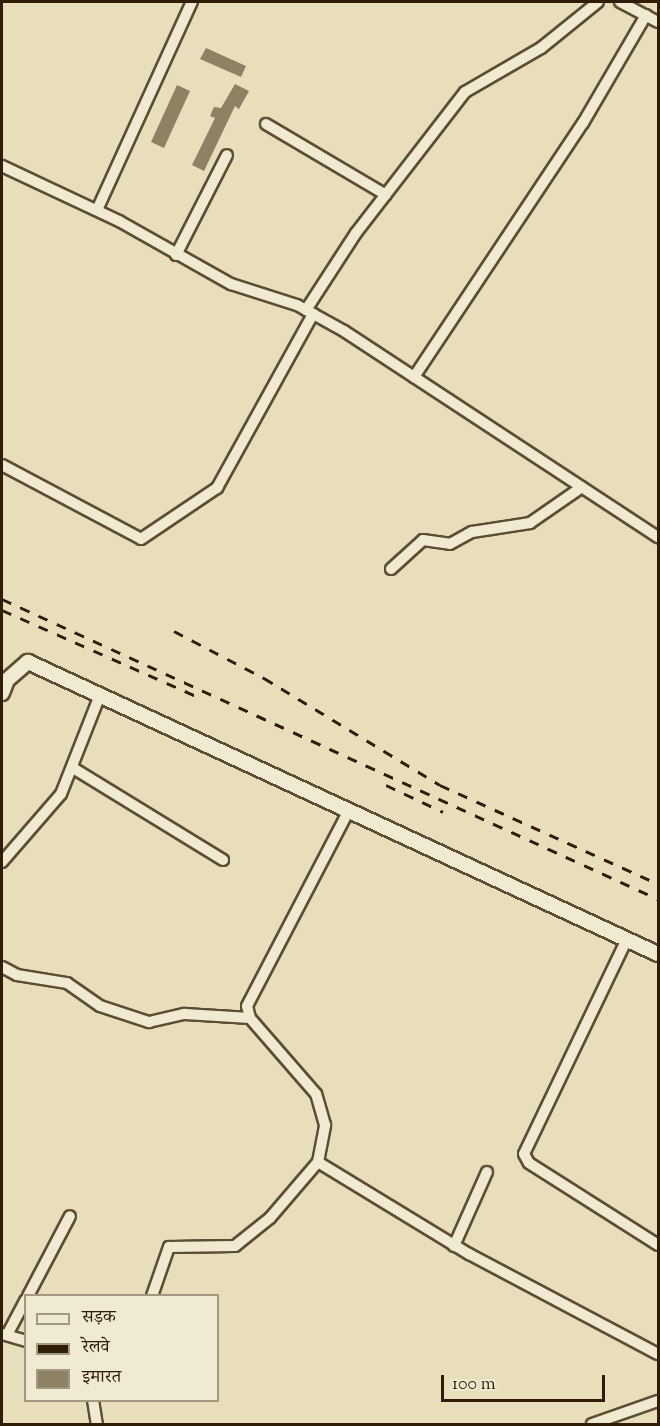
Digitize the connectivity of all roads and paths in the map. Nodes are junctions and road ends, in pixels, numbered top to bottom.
1 (192, 2) edge
2 (598, 2) edge
3 (620, 2) edge
4 (646, 15) junction
5 (658, 22) edge
6 (266, 124) dead end
7 (227, 155) dead end
8 (2, 166) edge
9 (386, 195) junction
10 (97, 210) junction
11 (176, 255) junction
12 (310, 312) junction
13 (414, 377) junction
14 (2, 465) edge
15 (582, 487) junction
16 (658, 537) edge
17 (391, 569) dead end
18 (2, 691) edge
19 (100, 695) junction
20 (73, 768) junction
21 (349, 810) junction
22 (223, 860) dead end
23 (2, 862) edge
24 (627, 939) junction
25 (658, 954) edge
26 (2, 967) edge
27 (250, 1018) junction
28 (318, 1162) junction
29 (487, 1172) dead end
30 (70, 1216) dead end
31 (658, 1245) edge
32 (454, 1246) junction
33 (29, 1294) edge
34 (153, 1294) edge
35 (24, 1303) edge
36 (4, 1334) edge
37 (24, 1340) edge
38 (658, 1354) edge
39 (658, 1401) edge
40 (95, 1406) edge
41 (97, 1425) edge
42 (591, 1425) edge

1 - 10 street
2 - 9 street
3 - 4 street
4 - 5 street
4 - 13 street
6 - 9 street
7 - 11 street
8 - 10 street
9 - 12 street
10 - 11 street
11 - 12 street
12 - 13 street
12 - 14 street
13 - 15 street
15 - 16 street
15 - 17 street
18 - 19 street
19 - 20 street
19 - 21 street
20 - 22 street
20 - 23 street
21 - 24 street
21 - 27 street
24 - 25 street
24 - 31 street
26 - 27 street
27 - 28 street
28 - 32 street
28 - 34 street
29 - 32 street
30 - 33 street
32 - 38 street
35 - 36 street
36 - 37 street
39 - 42 street
40 - 41 street

